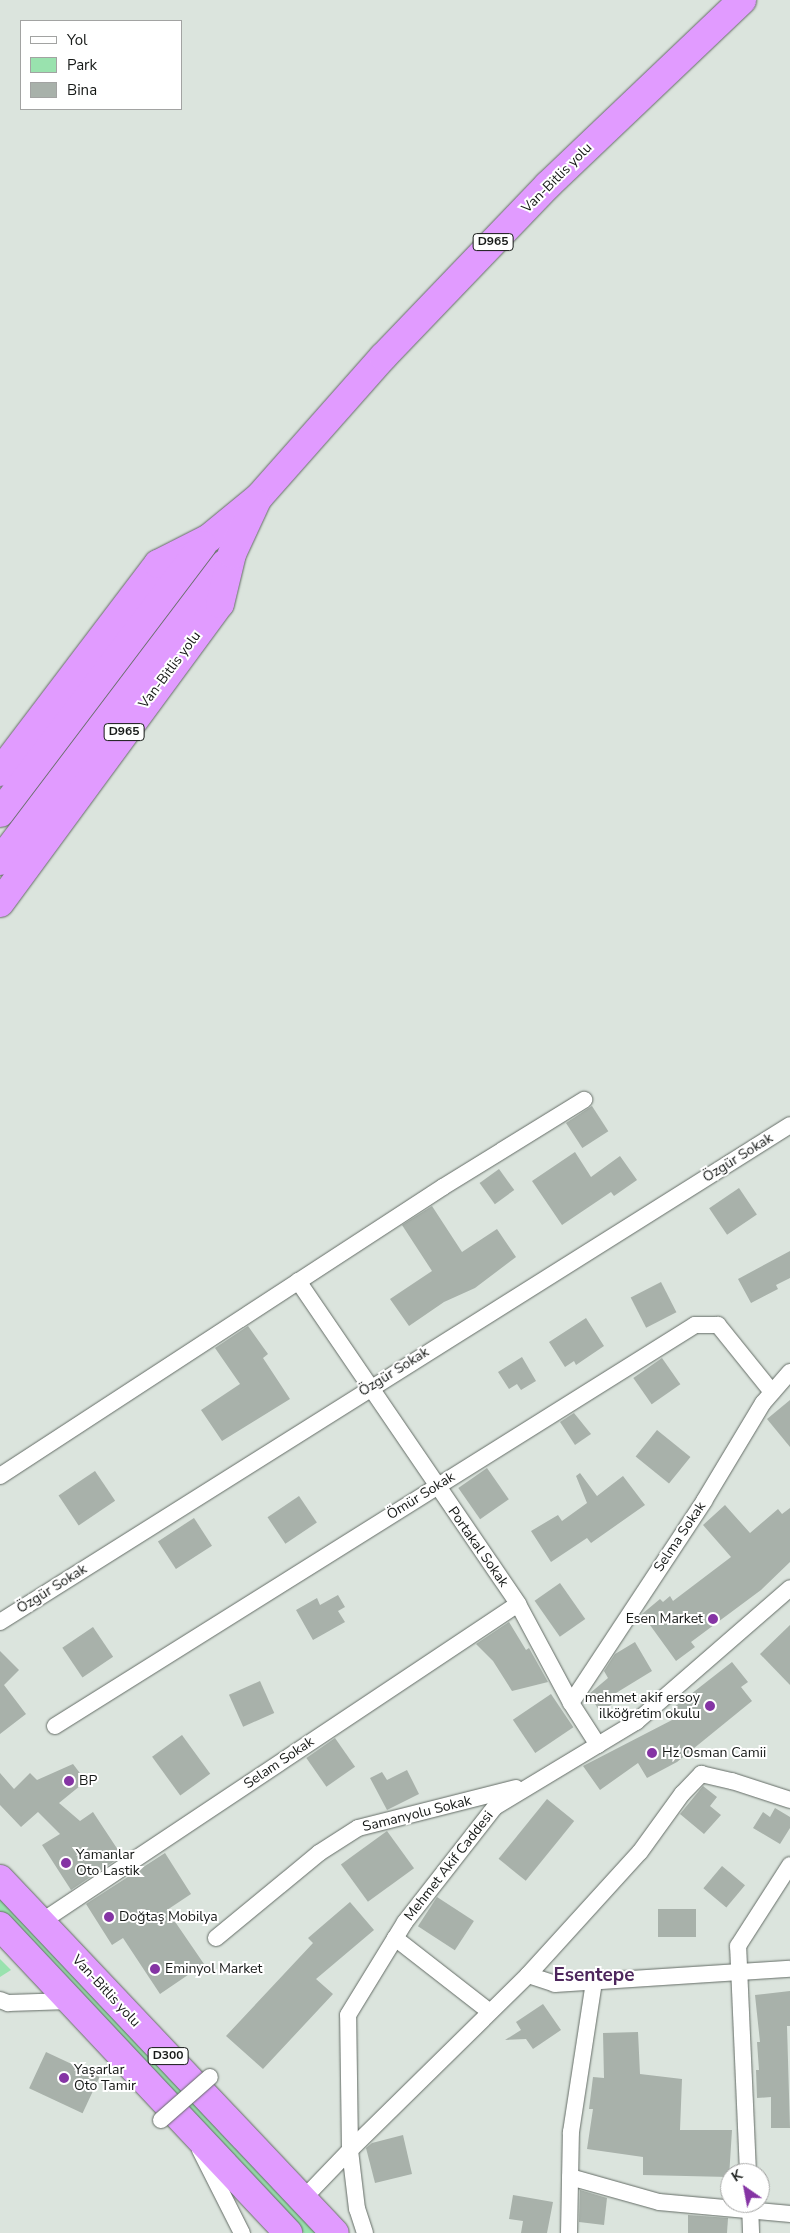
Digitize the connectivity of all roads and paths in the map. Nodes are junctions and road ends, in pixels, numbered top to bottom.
1 (742, 0) edge
2 (259, 497) junction
3 (209, 538) junction
4 (232, 554) junction
5 (0, 772) edge
6 (0, 813) edge
7 (0, 861) edge
8 (0, 903) edge
9 (584, 1100) dead end
10 (790, 1125) edge
11 (298, 1281) junction
12 (790, 1372) edge
13 (369, 1388) junction
14 (772, 1392) junction
15 (0, 1476) edge
16 (436, 1487) junction
17 (790, 1588) edge
18 (518, 1604) junction
19 (0, 1622) edge
20 (571, 1703) junction
21 (55, 1726) dead end
22 (598, 1744) junction
23 (533, 1784) junction
24 (790, 1800) edge
25 (790, 1864) edge
26 (0, 1880) edge
27 (41, 1922) junction
28 (0, 1926) edge
29 (216, 1938) dead end
30 (395, 1938) junction
31 (790, 1969) edge
32 (738, 1972) junction
33 (528, 1975) junction
34 (594, 1982) junction
35 (0, 2000) edge
36 (70, 2001) junction
37 (490, 2012) junction
38 (210, 2077) dead end
39 (161, 2120) dead end
40 (190, 2129) junction
41 (350, 2150) junction
42 (748, 2163) edge
43 (570, 2177) junction
44 (303, 2199) junction
45 (720, 2205) edge
46 (770, 2210) edge
47 (750, 2213) edge
48 (790, 2214) edge
49 (236, 2231) edge
50 (288, 2233) edge
51 (335, 2233) edge
52 (366, 2233) edge
53 (569, 2233) edge
54 (751, 2233) edge

1 - 2 highway, Van-Bitlis yolu / D965
2 - 3 highway, Van-Bitlis yolu / D965
2 - 4 highway, Van-Bitlis yolu / D965
3 - 5 highway, Van-Bitlis yolu
3 - 6 highway
4 - 7 highway
4 - 8 highway, Van-Bitlis yolu / D965
9 - 11 street
10 - 13 street, Özgür Sokak
11 - 13 street, Portakal Sokak
11 - 15 street
12 - 14 street, Selma Sokak
13 - 16 street, Portakal Sokak
13 - 19 street, Özgür Sokak
14 - 16 street, Ömür Sokak
14 - 20 street, Selma Sokak
16 - 18 street, Portakal Sokak
16 - 21 street, Ömür Sokak
17 - 22 street, Mehmet Akif Caddesi
18 - 20 street, Portakal Sokak
18 - 27 street, Selam Sokak
20 - 22 street, Portakal Sokak
22 - 23 street, Mehmet Akif Caddesi
23 - 29 street, Samanyolu Sokak
23 - 30 street, Mehmet Akif Caddesi
24 - 33 street
25 - 32 street
26 - 27 highway, Van-Bitlis yolu / D300
27 - 44 highway, Van-Bitlis yolu / D300
28 - 36 highway, D300
30 - 37 street
30 - 41 street, Mehmet Akif Caddesi
31 - 32 street
32 - 34 street
32 - 42 street
33 - 34 street
33 - 37 street
34 - 43 street
35 - 36 street
36 - 40 highway, D300
37 - 41 street
38 - 39 street, bridge
40 - 49 street
40 - 50 highway, D300
41 - 44 street
41 - 52 street, Mehmet Akif Caddesi
43 - 45 street
43 - 53 street
44 - 51 highway, Van-Bitlis yolu / D300
46 - 48 street
47 - 54 street

